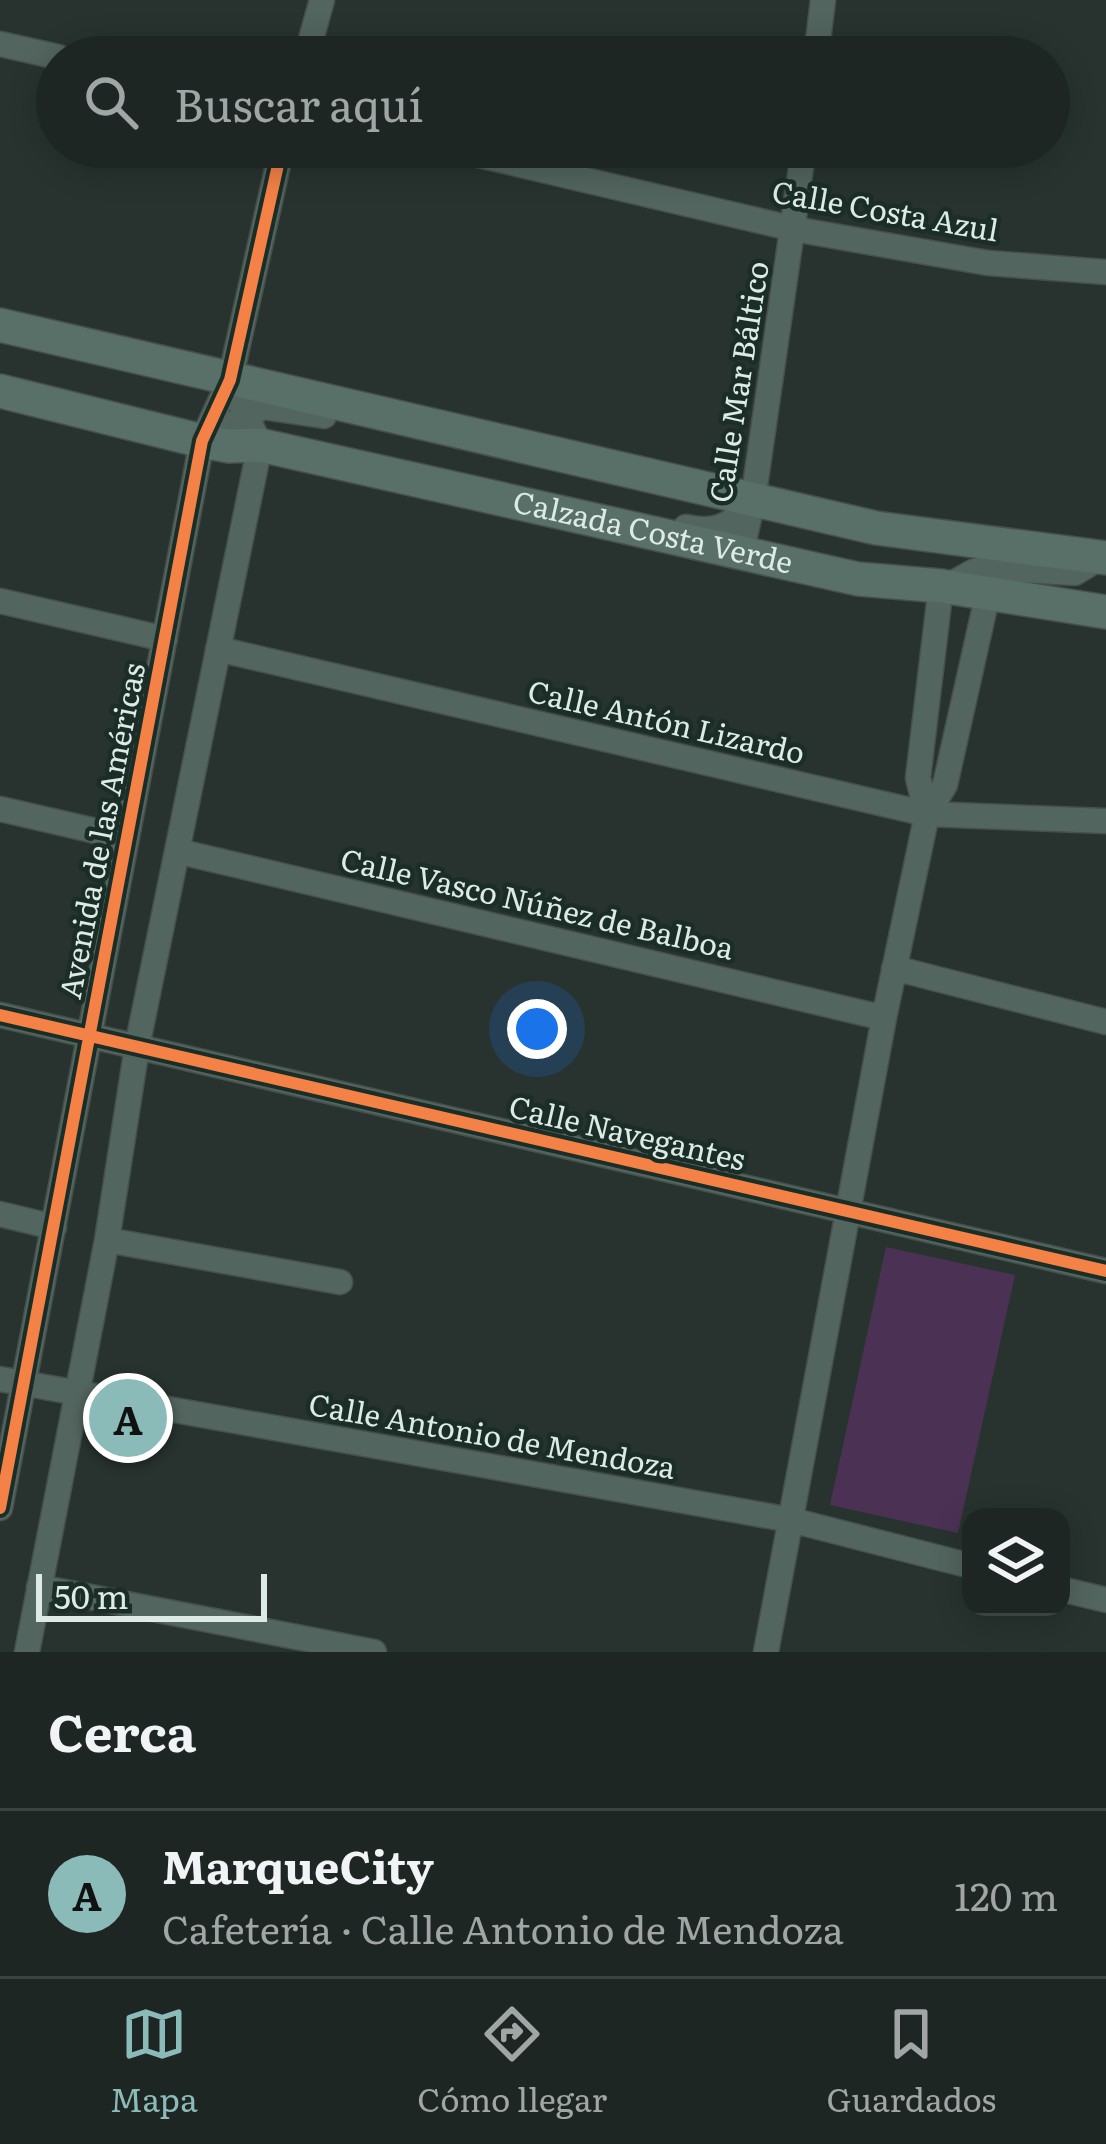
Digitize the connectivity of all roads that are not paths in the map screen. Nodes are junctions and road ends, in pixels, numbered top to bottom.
1 (322, 0) edge
2 (823, 0) edge
3 (312, 36) edge
4 (819, 36) edge
5 (0, 44) edge
6 (36, 52) edge
7 (277, 168) edge
8 (534, 168) edge
9 (801, 168) edge
10 (794, 229) junction
11 (1106, 272) edge
12 (0, 325) edge
13 (230, 380) junction
14 (0, 391) edge
15 (253, 430) junction
16 (458, 432) junction
17 (202, 441) junction
18 (753, 500) junction
19 (550, 510) junction
20 (741, 554) junction
21 (1104, 558) edge
22 (941, 586) junction
23 (988, 593) junction
24 (0, 601) edge
25 (1106, 612) edge
26 (165, 639) junction
27 (218, 649) junction
28 (0, 809) edge
29 (926, 814) junction
30 (1106, 820) edge
31 (126, 838) junction
32 (177, 851) junction
33 (894, 968) junction
34 (0, 1015) edge
35 (884, 1018) junction
36 (1106, 1022) edge
37 (88, 1035) junction
38 (137, 1047) junction
39 (849, 1209) junction
40 (0, 1214) edge
41 (54, 1227) junction
42 (107, 1240) junction
43 (1106, 1271) edge
44 (340, 1282) dead end
45 (12, 1382) edge
46 (76, 1394) junction
47 (0, 1508) edge
48 (791, 1520) junction
49 (962, 1564) edge
50 (39, 1587) junction
51 (1070, 1591) edge
52 (1106, 1600) edge
53 (27, 1652) edge
54 (374, 1652) edge
55 (766, 1652) edge

1 - 3 street
2 - 4 street
5 - 6 street
7 - 13 street, Avenida de las Américas
8 - 10 street, Calle Costa Azul
9 - 10 street, Calle Mar Báltico
10 - 11 street, Calle Costa Azul
10 - 18 street, Calle Mar Báltico
12 - 13 main road, Calzada Costa Verde
13 - 15 street
13 - 16 main road, Calzada Costa Verde
13 - 17 street, Avenida de las Américas
14 - 17 main road, Calzada Costa Verde
15 - 16 street
15 - 17 main road, Calzada Costa Verde
15 - 19 main road, Calzada Costa Verde
15 - 27 street
16 - 18 main road, Calzada Costa Verde
17 - 26 street, Avenida de las Américas
18 - 19 street
18 - 20 street, Calle Mar Báltico
18 - 21 main road, Calzada Costa Verde
19 - 20 main road, Calzada Costa Verde
20 - 22 main road, Calzada Costa Verde
21 - 22 street
22 - 23 main road, Calzada Costa Verde
22 - 29 street
23 - 25 main road, Calzada Costa Verde
23 - 29 street
24 - 26 street
26 - 31 street, Avenida de las Américas
27 - 29 street, Calle Antón Lizardo
27 - 32 street
28 - 31 street
29 - 30 street, Calle Antón Lizardo
29 - 33 street
31 - 37 street, Avenida de las Américas
32 - 35 street, Calle Vasco Núñez de Balboa
32 - 38 street
33 - 35 street
33 - 36 street
34 - 37 street, Calle Navegantes
35 - 39 street
37 - 38 street, Calle Navegantes
37 - 41 street, Avenida de las Américas
38 - 39 street, Calle Navegantes
38 - 42 street
39 - 43 street, Calle Navegantes
39 - 48 street
40 - 41 street
41 - 45 street, Avenida de las Américas
42 - 44 street
42 - 46 street
45 - 46 street, Calle Antonio de Mendoza
45 - 47 street, Avenida de las Américas
46 - 48 street, Calle Antonio de Mendoza
46 - 50 street
48 - 49 street, Calle Antonio de Mendoza
48 - 55 street
50 - 53 street
50 - 54 street
51 - 52 street

